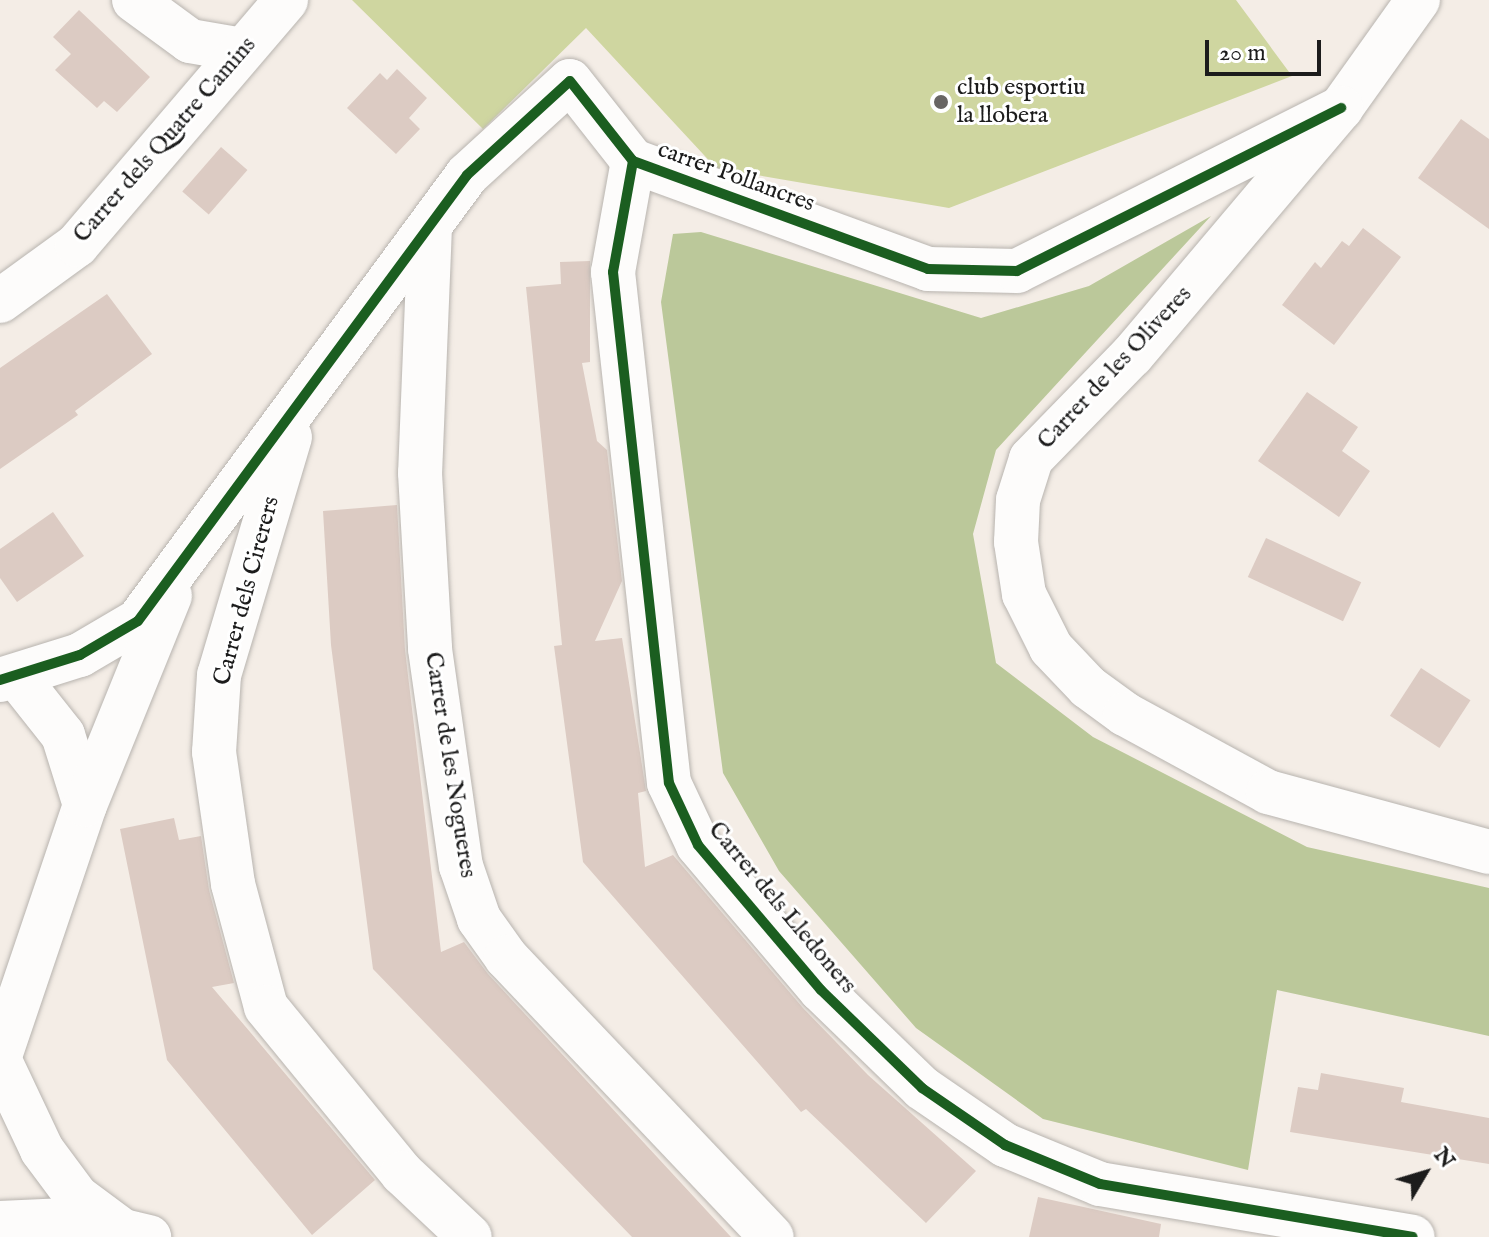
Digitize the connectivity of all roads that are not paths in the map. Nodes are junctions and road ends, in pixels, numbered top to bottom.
1 (134, 0) edge
2 (286, 0) edge
3 (1418, 0) edge
4 (242, 50) junction
5 (1341, 108) junction
6 (633, 161) junction
7 (430, 226) junction
8 (0, 301) edge
9 (303, 393) junction
10 (182, 568) junction
11 (8, 679) edge
12 (85, 805) junction
13 (1489, 852) edge
14 (0, 1059) edge
15 (0, 1223) edge
16 (136, 1234) edge
17 (470, 1237) edge
18 (772, 1237) edge
19 (1413, 1237) edge

1 - 4 street
2 - 4 street, Carrer dels Quatre Camins
3 - 5 street, Carrer de les Oliveres
4 - 8 street, Carrer dels Quatre Camins
5 - 6 street, carrer Pollancres
5 - 13 street, Carrer de les Oliveres
6 - 7 street, carrer Pollancres
6 - 19 street, Carrer dels Lledoners
7 - 9 street, carrer Pollancres
7 - 18 street, Carrer de les Nogueres
9 - 10 street, carrer Pollancres
9 - 17 street, Carrer dels Cirerers
10 - 11 street, carrer Pollancres
10 - 12 street
11 - 12 street
12 - 14 street
14 - 16 street
15 - 16 street

